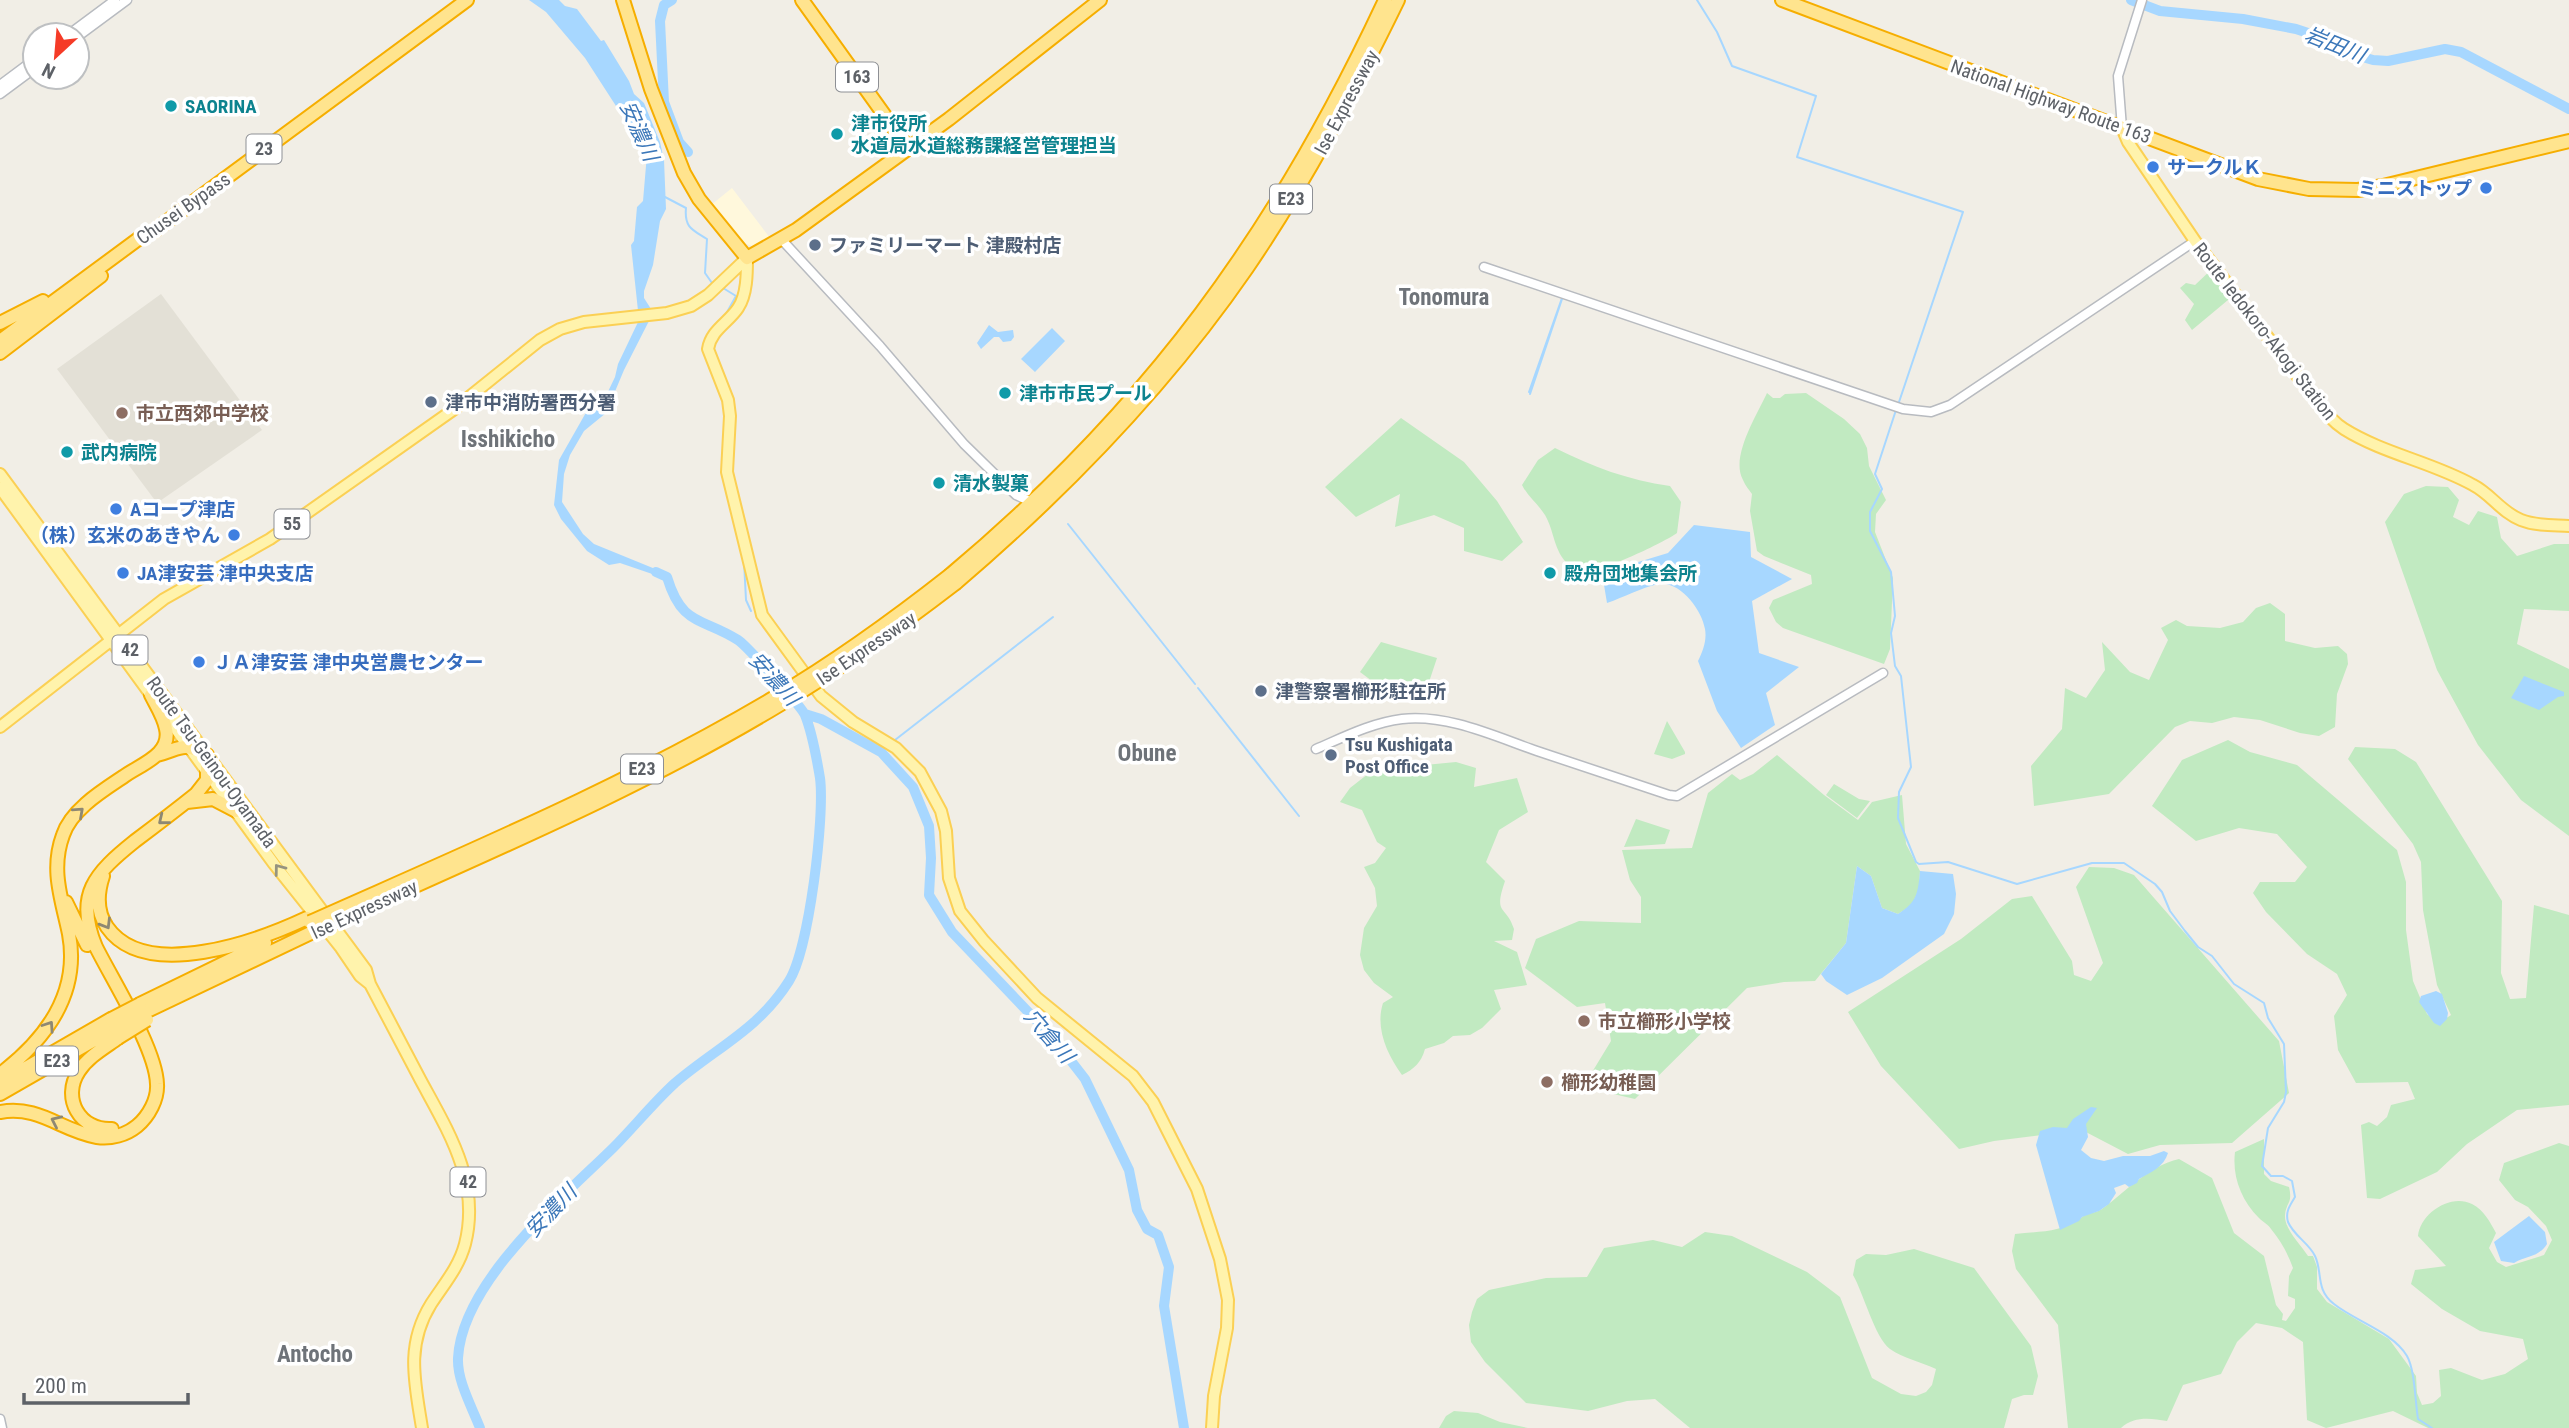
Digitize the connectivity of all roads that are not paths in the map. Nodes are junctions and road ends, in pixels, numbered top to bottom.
1 (115, 0) edge
2 (127, 0) edge
3 (467, 0) edge
4 (623, 0) edge
5 (1100, 0) edge
6 (1385, 0) edge
7 (1398, 0) edge
8 (1782, 0) edge
9 (2142, 0) edge
10 (804, 3) edge
11 (87, 21) edge
12 (91, 27) edge
13 (21, 69) edge
14 (21, 78) edge
15 (0, 85) edge
16 (0, 94) edge
17 (2122, 128) junction
18 (2569, 141) edge
19 (908, 148) junction
20 (154, 231) junction
21 (782, 240) junction
22 (2195, 241) junction
23 (747, 258) junction
24 (1484, 267) dead end
25 (69, 289) junction
26 (0, 323) edge
27 (0, 341) edge
28 (0, 353) edge
29 (1156, 379) junction
30 (0, 474) edge
31 (0, 488) edge
32 (1027, 500) dead end
33 (2569, 526) edge
34 (953, 579) junction
35 (116, 638) junction
36 (1883, 673) dead end
37 (151, 695) junction
38 (0, 727) edge
39 (190, 746) junction
40 (1316, 750) dead end
41 (157, 755) junction
42 (207, 755) junction
43 (209, 772) junction
44 (184, 803) junction
45 (236, 811) junction
46 (111, 860) junction
47 (58, 890) junction
48 (312, 923) junction
49 (370, 984) junction
50 (144, 1012) junction
51 (115, 1029) junction
52 (0, 1074) edge
53 (0, 1083) edge
54 (0, 1094) edge
55 (0, 1112) edge
56 (0, 1419) edge
57 (2, 1428) edge
58 (422, 1428) edge
59 (1212, 1428) edge

1 - 11 street
2 - 12 street
3 - 20 highway, Chusei Bypass / 23
4 - 23 highway
5 - 19 highway
6 - 29 highway, Ise Expressway / E23
7 - 29 highway, Ise Expressway / E23
8 - 17 highway, National Highway Route 163
9 - 17 street
10 - 19 highway, 163
13 - 15 street
14 - 16 street
17 - 18 highway, National Highway Route 163
17 - 22 main road, Route Iedokoro-Akogi Station
19 - 21 highway
20 - 25 highway, Chusei Bypass / 23
20 - 28 highway
21 - 23 highway
21 - 32 street
22 - 24 street
22 - 33 main road, Route Iedokoro-Akogi Station
23 - 35 main road, 55
23 - 59 main road
25 - 26 highway
25 - 27 highway, Chusei Bypass / 23
29 - 34 highway, Ise Expressway / E23
30 - 35 main road, Route Tsu-Geinou-Oyamada / 42
31 - 35 main road, Route Tsu-Geinou-Oyamada / 42
34 - 48 highway, Ise Expressway / E23, bridge
34 - 48 highway, Ise Expressway / E23, bridge
35 - 37 main road, Route Tsu-Geinou-Oyamada / 42
35 - 38 main road, 55
35 - 42 main road, Route Tsu-Geinou-Oyamada / 42
36 - 40 street
37 - 39 main road, Route Tsu-Geinou-Oyamada / 42
37 - 41 highway
39 - 41 highway
39 - 42 highway
39 - 43 main road, Route Tsu-Geinou-Oyamada / 42
47 -> 41 highway
42 - 43 highway
42 - 49 main road, Route Tsu-Geinou-Oyamada / 42
43 - 44 highway
43 - 45 main road, Route Tsu-Geinou-Oyamada / 42
44 - 45 highway
44 -> 46 highway
49 -> 45 main road, Route Tsu-Geinou-Oyamada / 42
46 -> 48 highway
46 -> 55 highway
47 - 51 highway
52 -> 47 highway
48 - 50 highway, Ise Expressway / E23
48 - 50 highway, Ise Expressway / E23
49 - 58 main road, Route Tsu-Geinou-Oyamada / 42
50 - 51 highway, bridge
50 - 51 highway, Ise Expressway / E23, bridge
51 - 53 highway, Ise Expressway / E23
51 - 54 highway, Ise Expressway / E23
56 - 57 street

